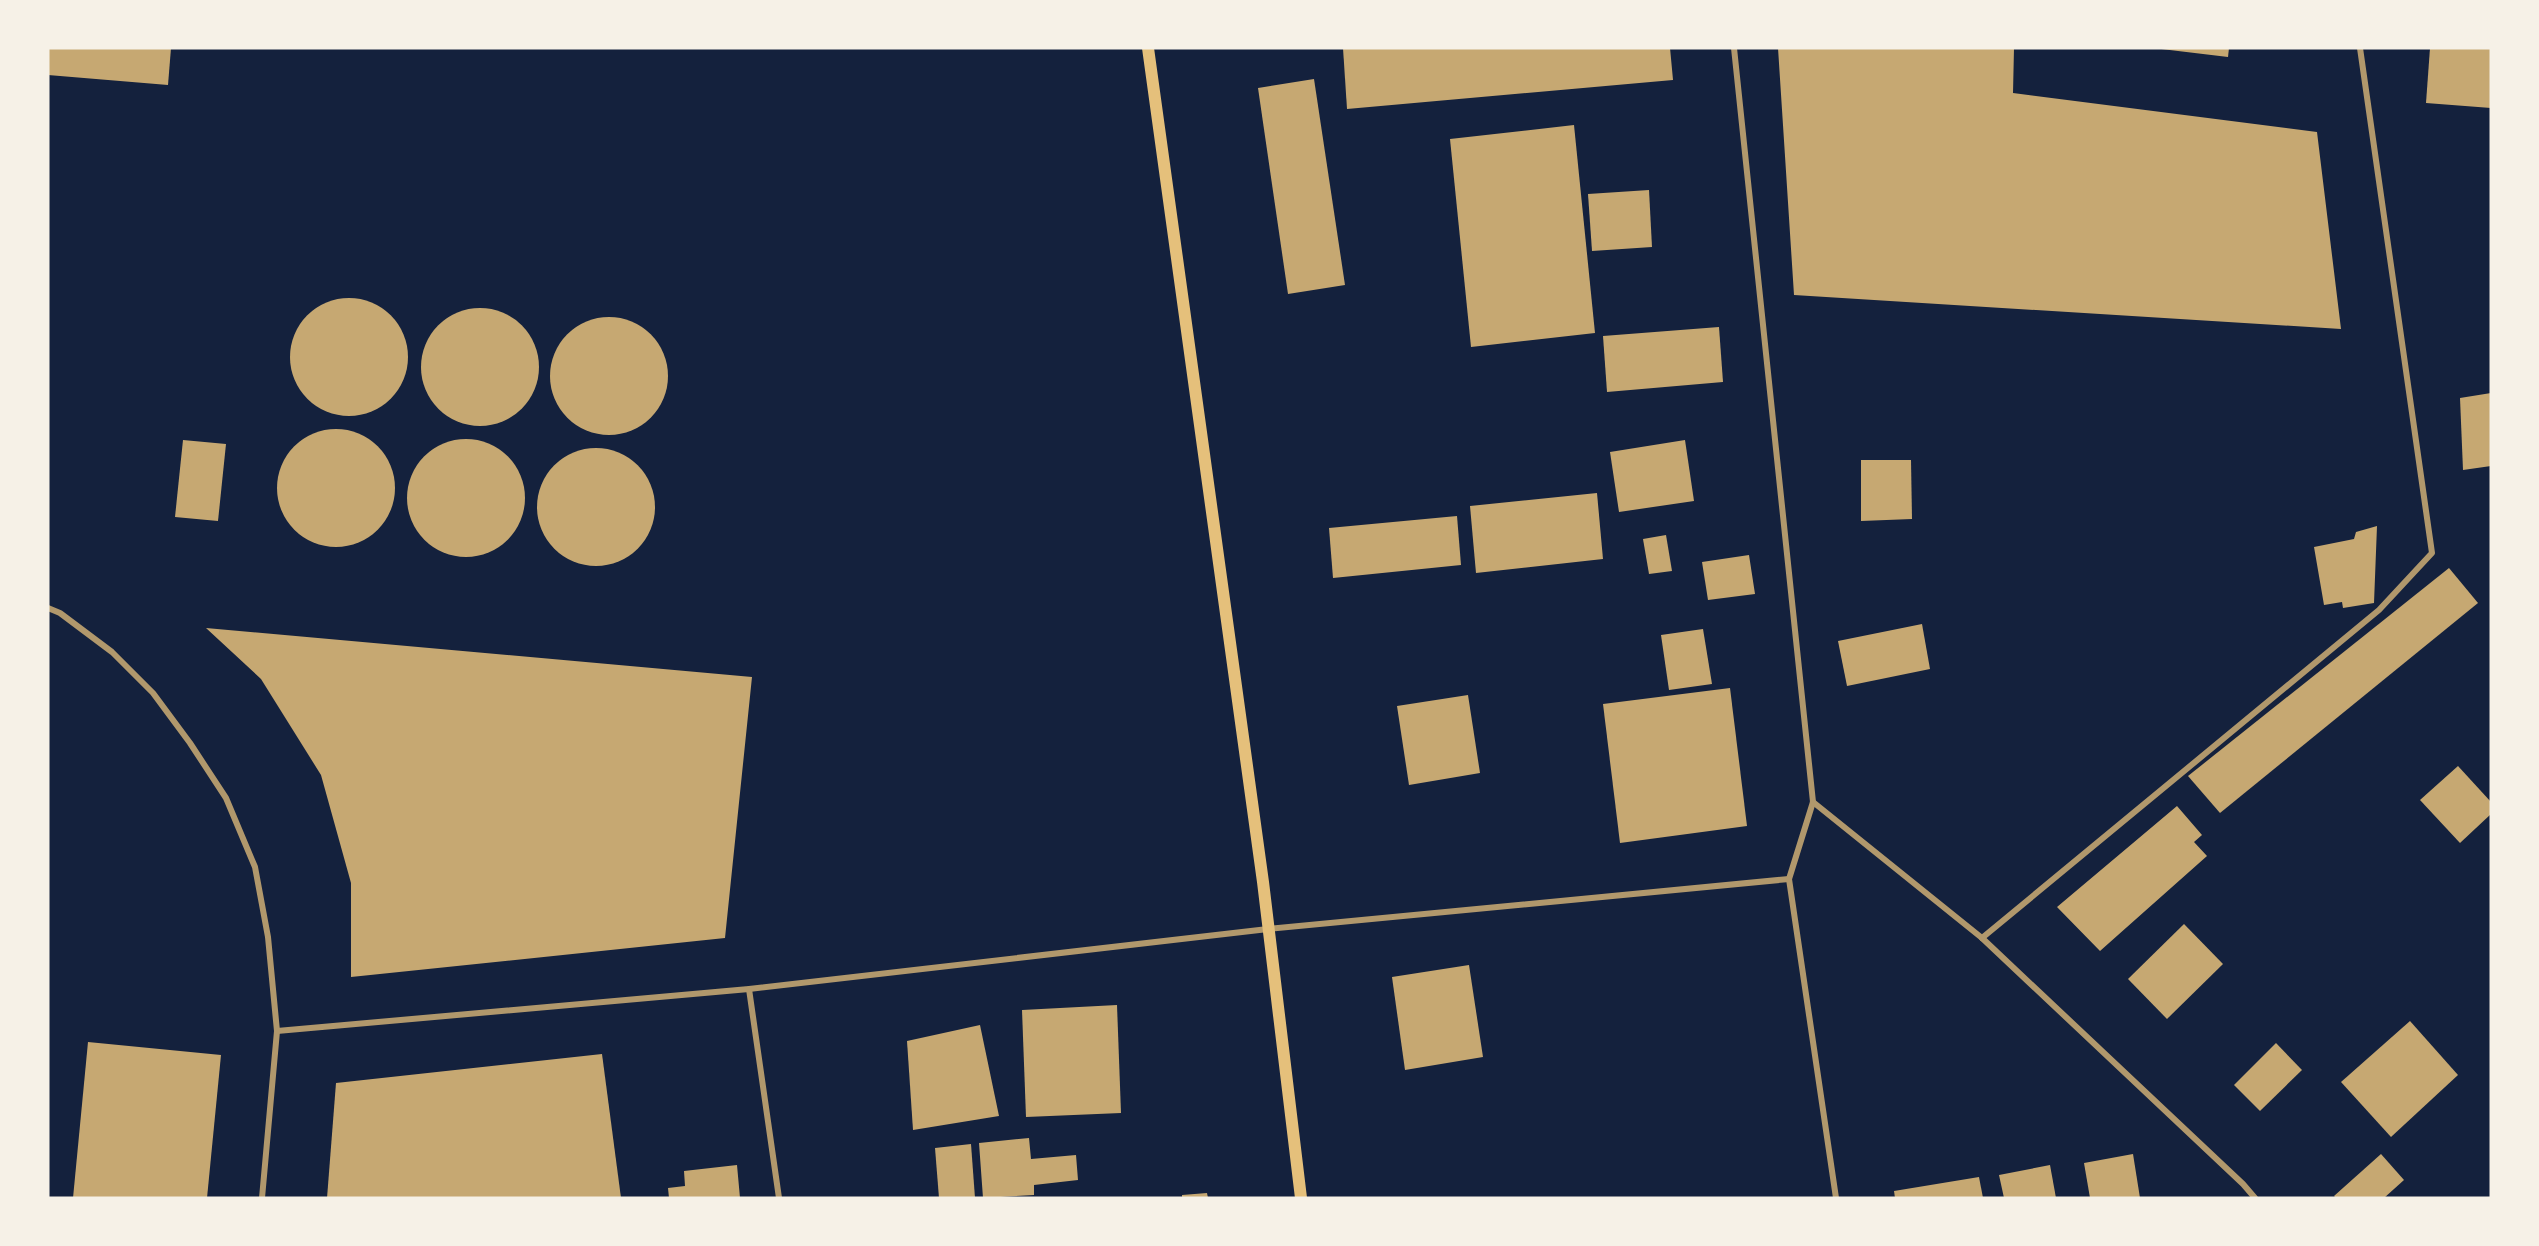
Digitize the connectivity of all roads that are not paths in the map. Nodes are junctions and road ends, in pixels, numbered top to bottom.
1 (1148, 48) edge
2 (1734, 48) edge
3 (2360, 48) edge
4 (48, 608) edge
5 (1813, 802) junction
6 (1789, 879) junction
7 (1268, 929) junction
8 (1982, 938) junction
9 (749, 989) junction
10 (277, 1031) junction
11 (262, 1198) edge
12 (779, 1198) edge
13 (1301, 1198) edge
14 (1836, 1198) edge
15 (2254, 1198) edge

1 - 7 main road
2 - 5 street
3 - 8 street
4 - 10 street
5 - 6 street
5 - 8 street
6 - 7 street
6 - 14 street
7 - 9 street
7 - 13 main road
8 - 15 street
9 - 10 street
9 - 12 street
10 - 11 street

